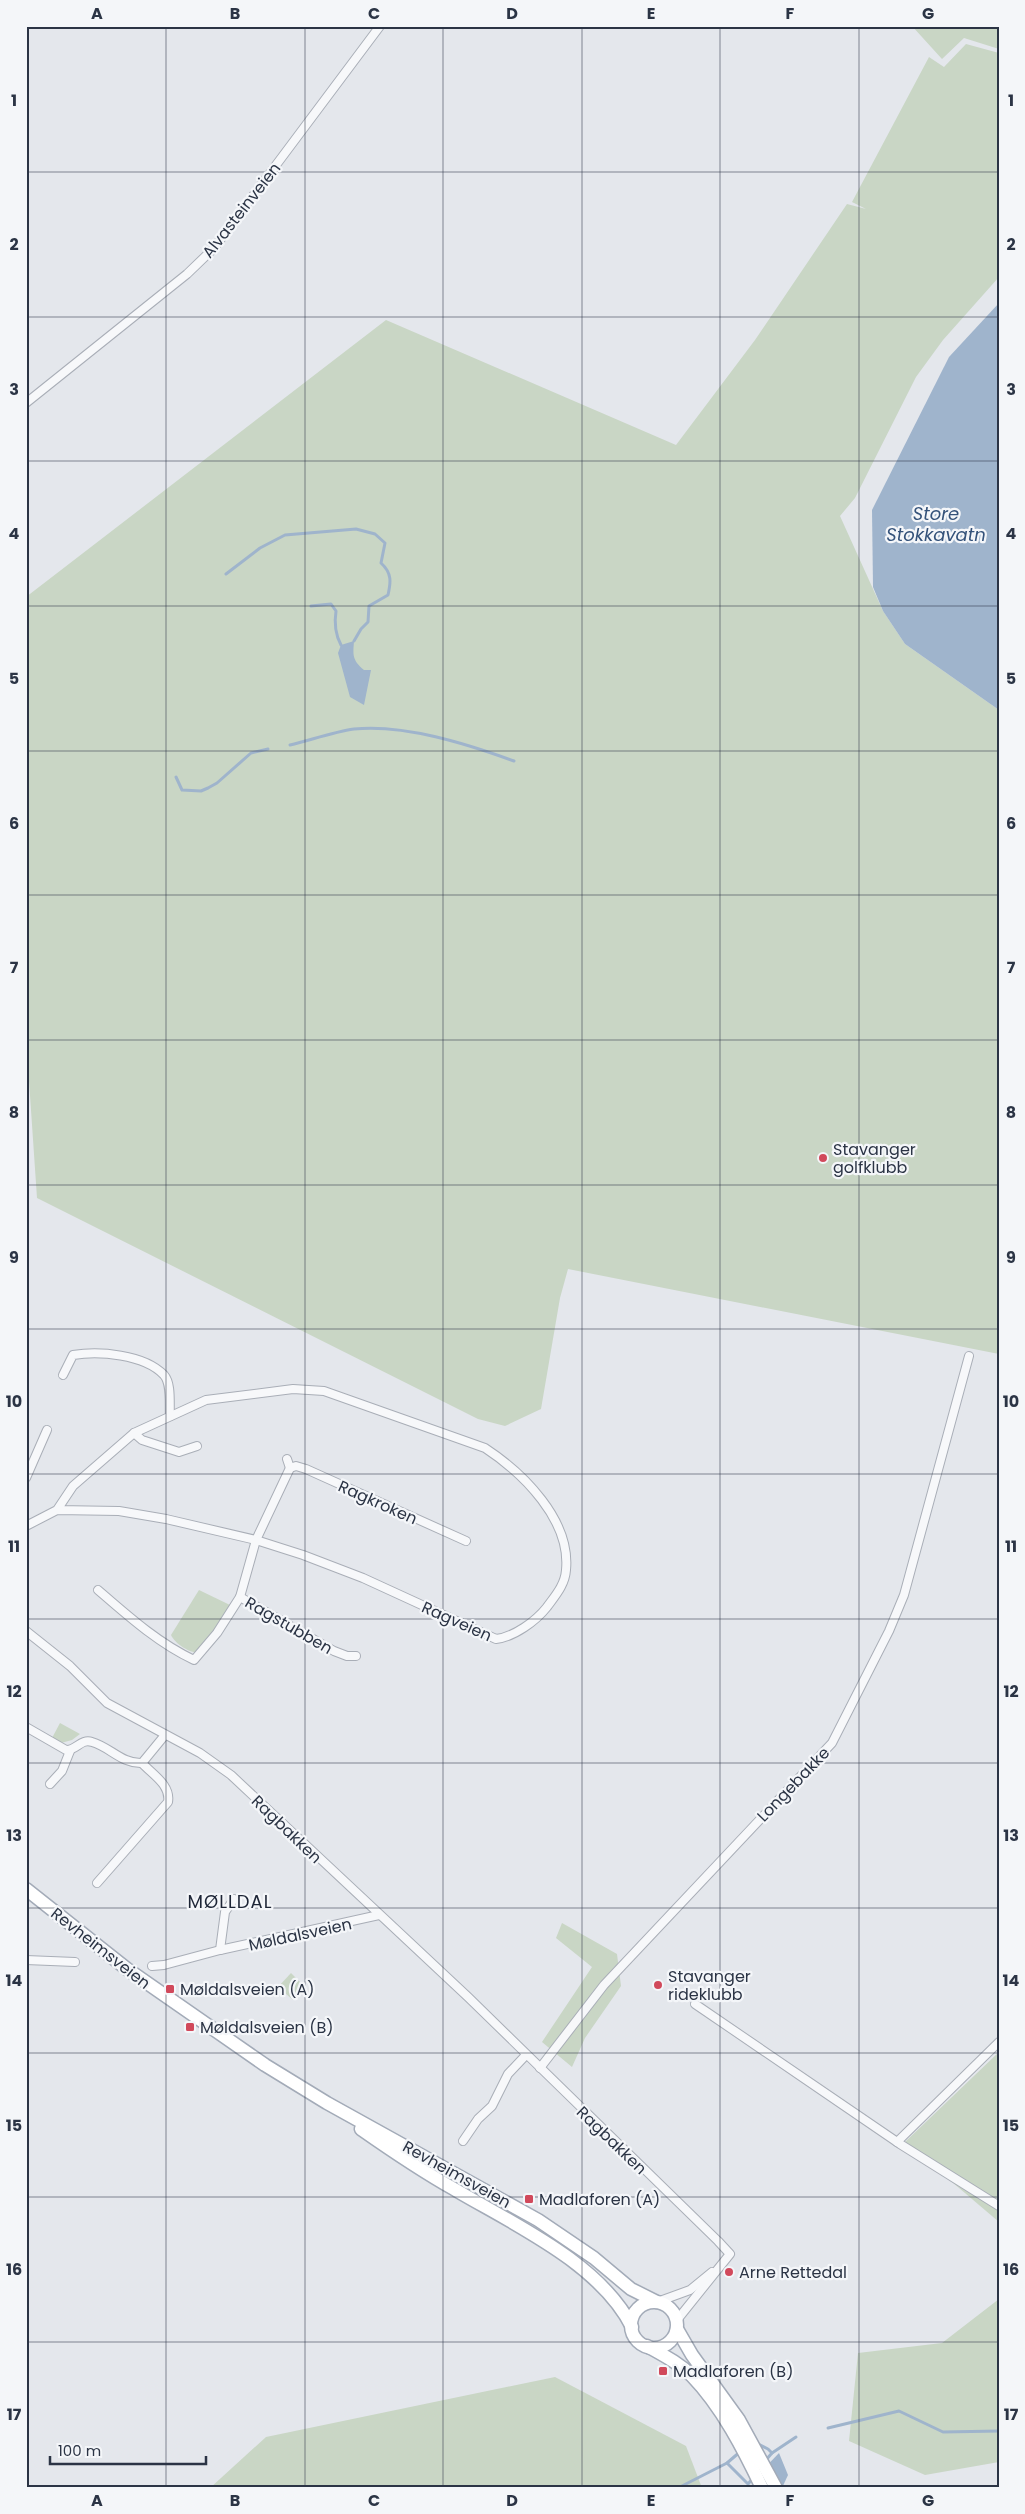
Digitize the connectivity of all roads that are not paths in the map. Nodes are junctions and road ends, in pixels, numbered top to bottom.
1 (380, 26) edge
2 (26, 403) edge
3 (968, 1356) dead end
4 (63, 1375) dead end
5 (170, 1416) junction
6 (47, 1430) dead end
7 (134, 1433) junction
8 (197, 1446) dead end
9 (287, 1459) dead end
10 (290, 1468) junction
11 (26, 1478) edge
12 (57, 1510) junction
13 (26, 1526) edge
14 (256, 1540) junction
15 (466, 1541) dead end
16 (98, 1590) dead end
17 (240, 1597) junction
18 (26, 1631) edge
19 (356, 1656) dead end
20 (26, 1728) edge
21 (166, 1735) junction
22 (70, 1751) junction
23 (142, 1763) junction
24 (50, 1784) dead end
25 (97, 1883) dead end
26 (26, 1888) edge
27 (234, 1899) dead end
28 (379, 1915) junction
29 (220, 1950) junction
30 (26, 1960) edge
31 (75, 1962) dead end
32 (152, 1966) dead end
33 (695, 2004) dead end
34 (999, 2042) edge
35 (526, 2055) junction
36 (540, 2068) junction
37 (327, 2103) junction
38 (463, 2141) dead end
39 (897, 2142) junction
40 (999, 2206) edge
41 (719, 2266) junction
42 (657, 2302) junction
43 (677, 2325) junction
44 (632, 2327) junction
45 (647, 2346) junction
46 (722, 2406) junction
47 (762, 2488) edge
48 (776, 2488) edge

1 - 2 street, Alvasteinveien
3 - 36 street, Longebakke
4 - 5 street
5 - 7 street, Ragveien
5 - 14 street, Ragveien
6 - 11 street
7 - 8 street
7 - 12 street, Ragveien
9 - 10 street
10 - 14 street
10 - 15 street, Ragkroken
12 - 13 street, Ragveien
12 - 14 street, Ragveien
14 - 17 street
16 - 17 street, Ragstubben
17 - 19 street, Ragstubben
18 - 21 street, Ragbakken
20 - 22 street
21 - 23 street
21 - 28 street, Ragbakken
22 - 23 street
22 - 24 street
23 - 25 street
26 - 37 main road, Revheimsveien
27 - 29 street
28 - 29 street, Møldalsveien
28 - 35 street, Ragbakken
29 - 32 street, Møldalsveien
30 - 31 street
33 - 39 street
34 - 39 street
35 - 36 street, Ragbakken
35 - 38 street
36 - 41 street, Ragbakken
37 - 42 main road, Revheimsveien
37 - 44 main road, Revheimsveien
39 - 40 street
41 - 42 street
41 - 43 street, Ragbakken
42 - 43 main road
42 - 44 main road
43 - 45 main road
43 - 46 main road
44 - 45 main road
45 - 46 main road
46 - 47 main road
46 - 48 main road

